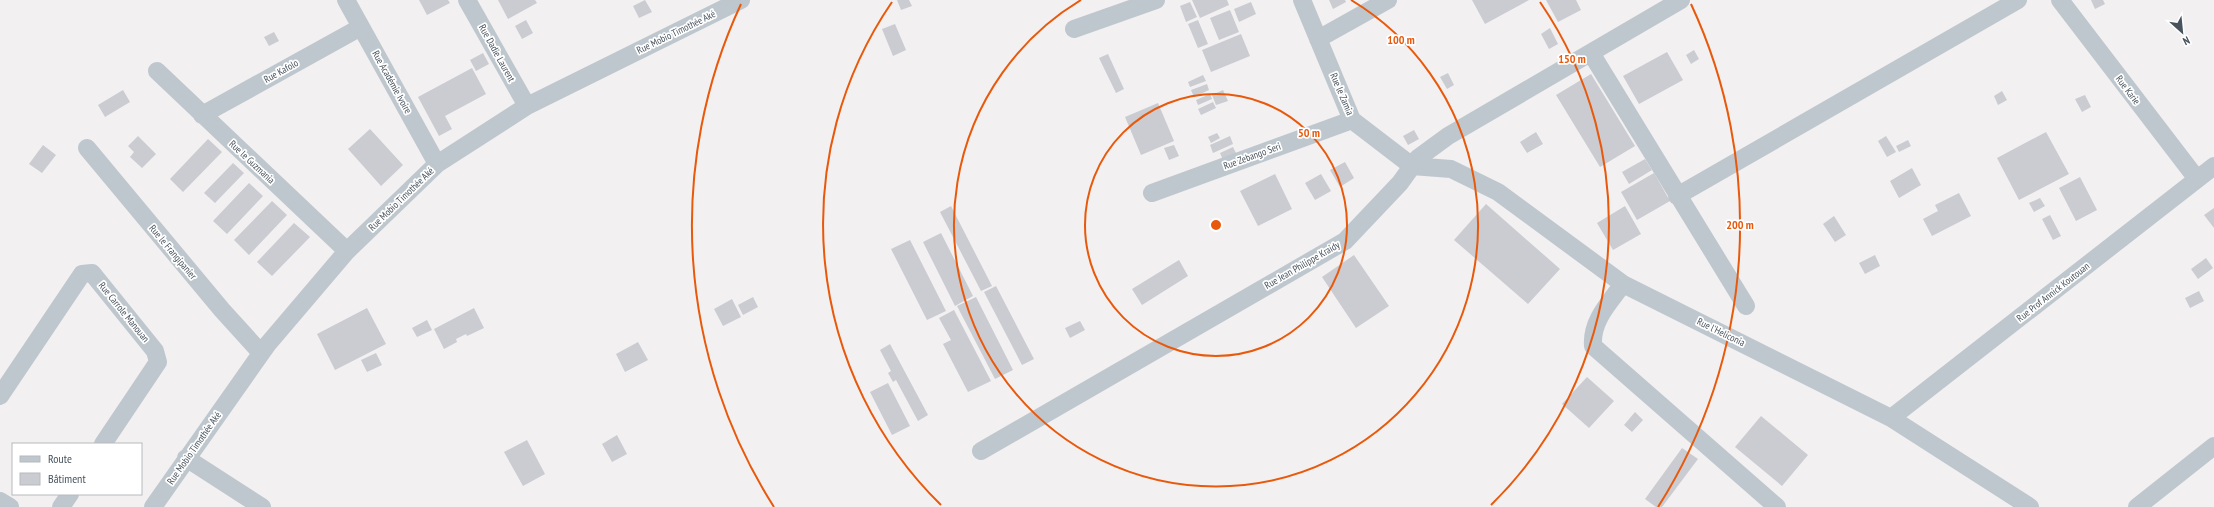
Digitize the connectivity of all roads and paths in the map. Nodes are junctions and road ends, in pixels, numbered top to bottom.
1 (346, 0) edge
2 (467, 0) edge
3 (741, 0) edge
4 (1156, 0) edge
5 (1302, 0) edge
6 (1388, 0) edge
7 (1681, 0) edge
8 (2018, 0) edge
9 (2060, 0) edge
10 (361, 27) junction
11 (1074, 29) dead end
12 (1318, 39) junction
13 (1591, 53) junction
14 (157, 71) dead end
15 (527, 106) junction
16 (202, 115) junction
17 (1352, 120) junction
18 (88, 148) dead end
19 (437, 164) junction
20 (1412, 166) junction
21 (2214, 166) edge
22 (2197, 179) junction
23 (1152, 193) dead end
24 (1677, 196) junction
25 (347, 251) junction
26 (1623, 284) junction
27 (1746, 306) dead end
28 (261, 353) junction
29 (0, 396) edge
30 (1891, 418) junction
31 (105, 443) edge
32 (981, 450) dead end
33 (2212, 450) edge
34 (186, 458) junction
35 (69, 495) edge
36 (0, 501) edge
37 (10, 507) edge
38 (61, 507) edge
39 (154, 507) edge
40 (262, 507) edge
41 (1777, 507) edge
42 (2030, 507) edge
43 (2137, 507) edge

1 - 10 street, Rue Académie Ivoire
2 - 15 street, Rue Dadie Laurent
3 - 15 street, Rue Mobio Timothée Aké
4 - 11 street
5 - 12 street, Rue le Zamia
6 - 12 street
7 - 13 street, Rue Jean Philippe Kraidy
8 - 24 street
9 - 22 street, Rue Karie
10 - 16 street, Rue Kafolo
10 - 19 street, Rue Académie Ivoire
12 - 17 street, Rue le Zamia
13 - 20 street, Rue Jean Philippe Kraidy
13 - 24 street
14 - 16 street, Rue le Guzmania
15 - 19 street, Rue Mobio Timothée Aké
16 - 25 street, Rue le Guzmania
17 - 20 street, Rue le Zamia
17 - 23 street, Rue Zebango Seri
18 - 28 street, Rue le Frangipanier
19 - 25 street, Rue Mobio Timothée Aké
20 - 26 street, Rue l'Heliconia
20 - 32 street, Rue Jean Philippe Kraidy
21 - 22 street, Rue Prof Annick Koutouan
22 - 30 street, Rue Prof Annick Koutouan
24 - 27 street
25 - 28 street, Rue Mobio Timothée Aké
26 - 30 street, Rue l'Heliconia
26 - 41 street
28 - 34 street, Rue Mobio Timothée Aké
29 - 31 street, Rue Carrole Manouan
30 - 42 street, Rue l'Heliconia
33 - 43 street
34 - 39 street, Rue Mobio Timothée Aké
34 - 40 street
35 - 38 street
36 - 37 street

